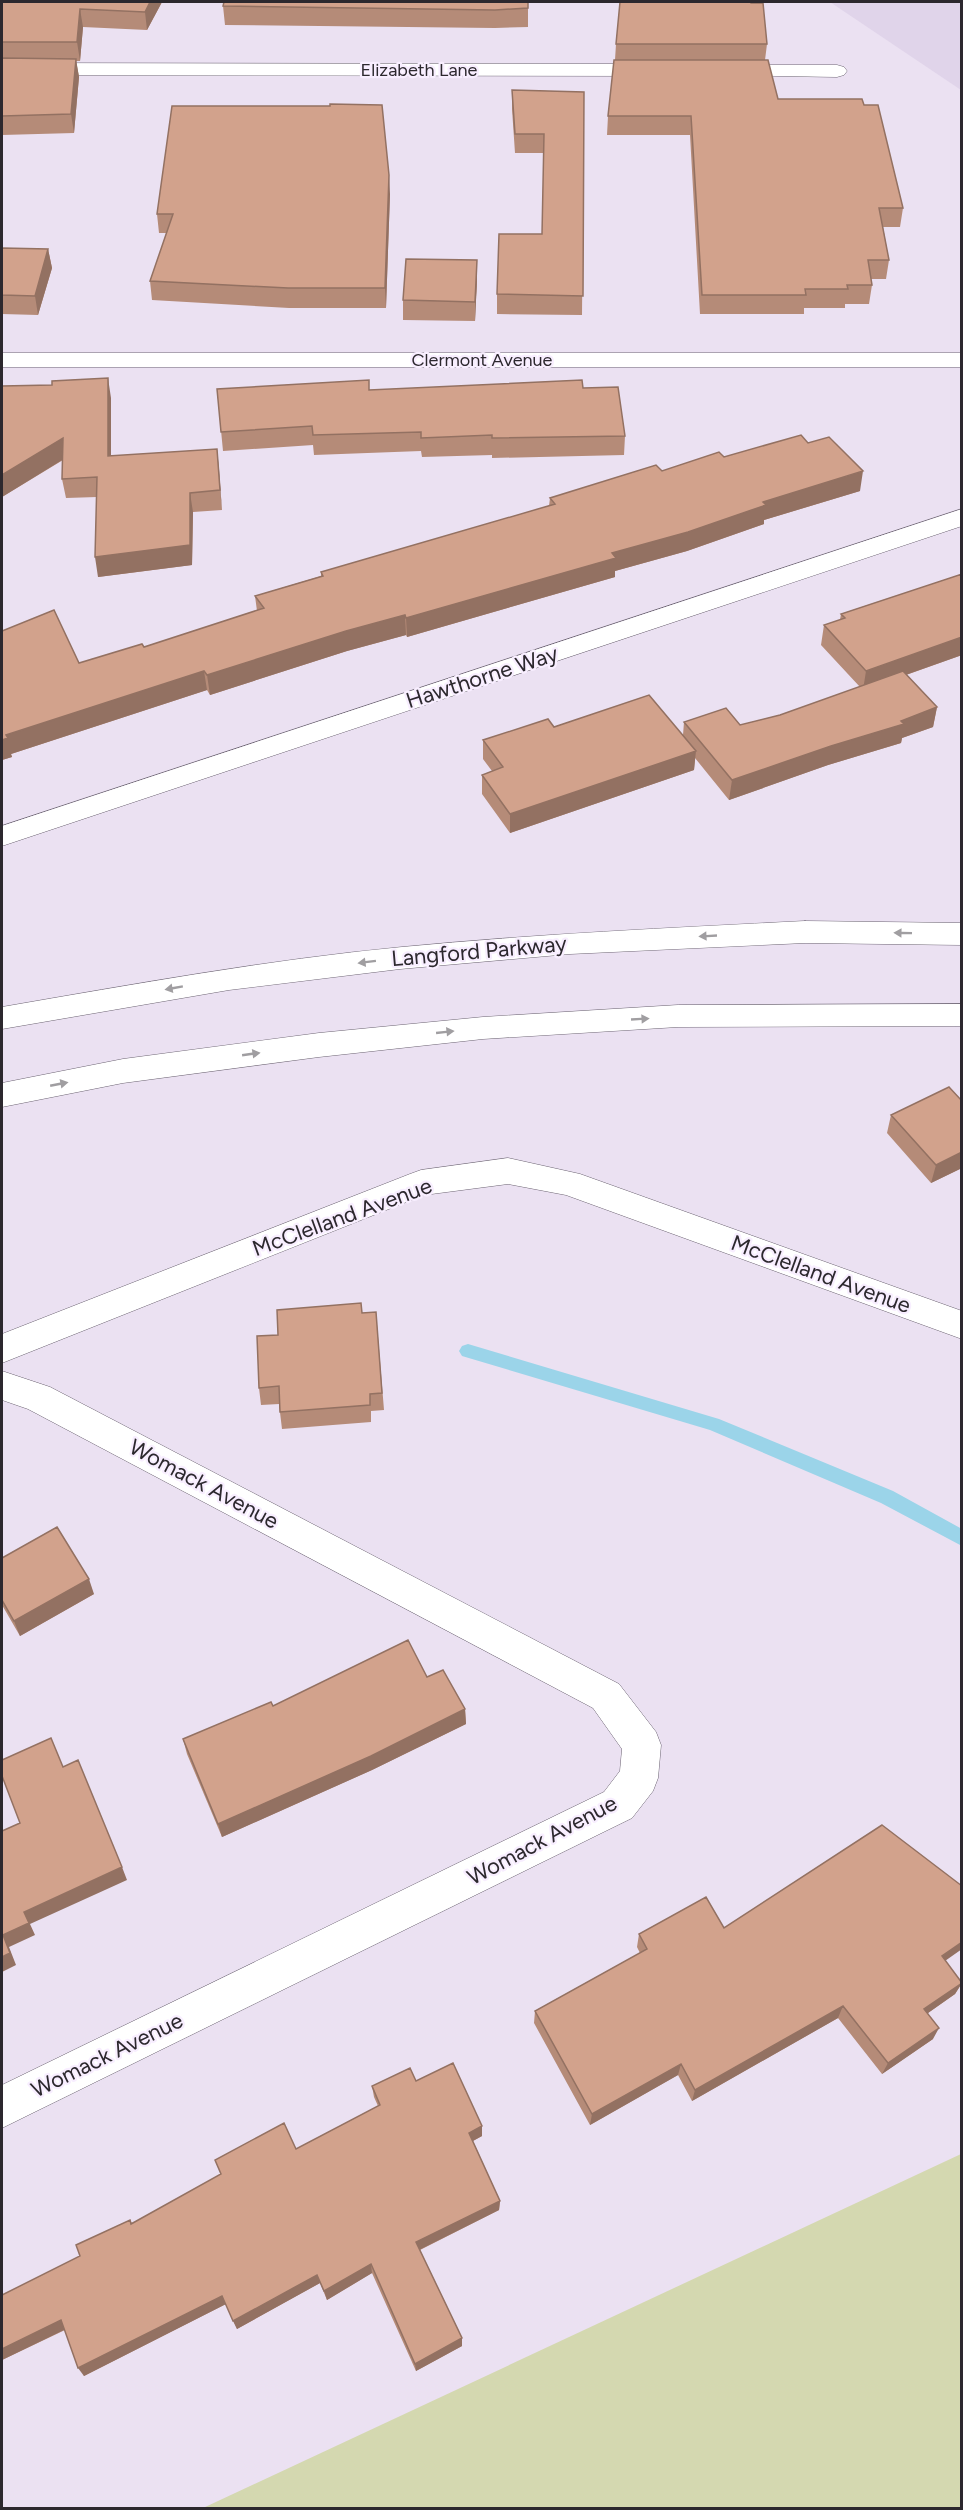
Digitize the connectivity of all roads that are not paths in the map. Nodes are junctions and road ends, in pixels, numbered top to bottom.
1 (2, 69) edge
2 (682, 70) edge
3 (706, 70) edge
4 (837, 71) dead end
5 (2, 360) edge
6 (962, 360) edge
7 (962, 517) edge
8 (2, 836) edge
9 (962, 934) edge
10 (962, 1015) edge
11 (2, 1018) edge
12 (2, 1095) edge
13 (962, 1325) edge
14 (2, 1349) edge
15 (2, 1386) edge
16 (2, 2107) edge

1 - 2 main road, Elizabeth Lane
3 - 4 main road
5 - 6 main road, Clermont Avenue
7 - 8 main road, Hawthorne Way
9 -> 11 main road, Langford Parkway
12 -> 10 main road
13 - 14 main road, McClelland Avenue
15 - 16 main road, Womack Avenue

